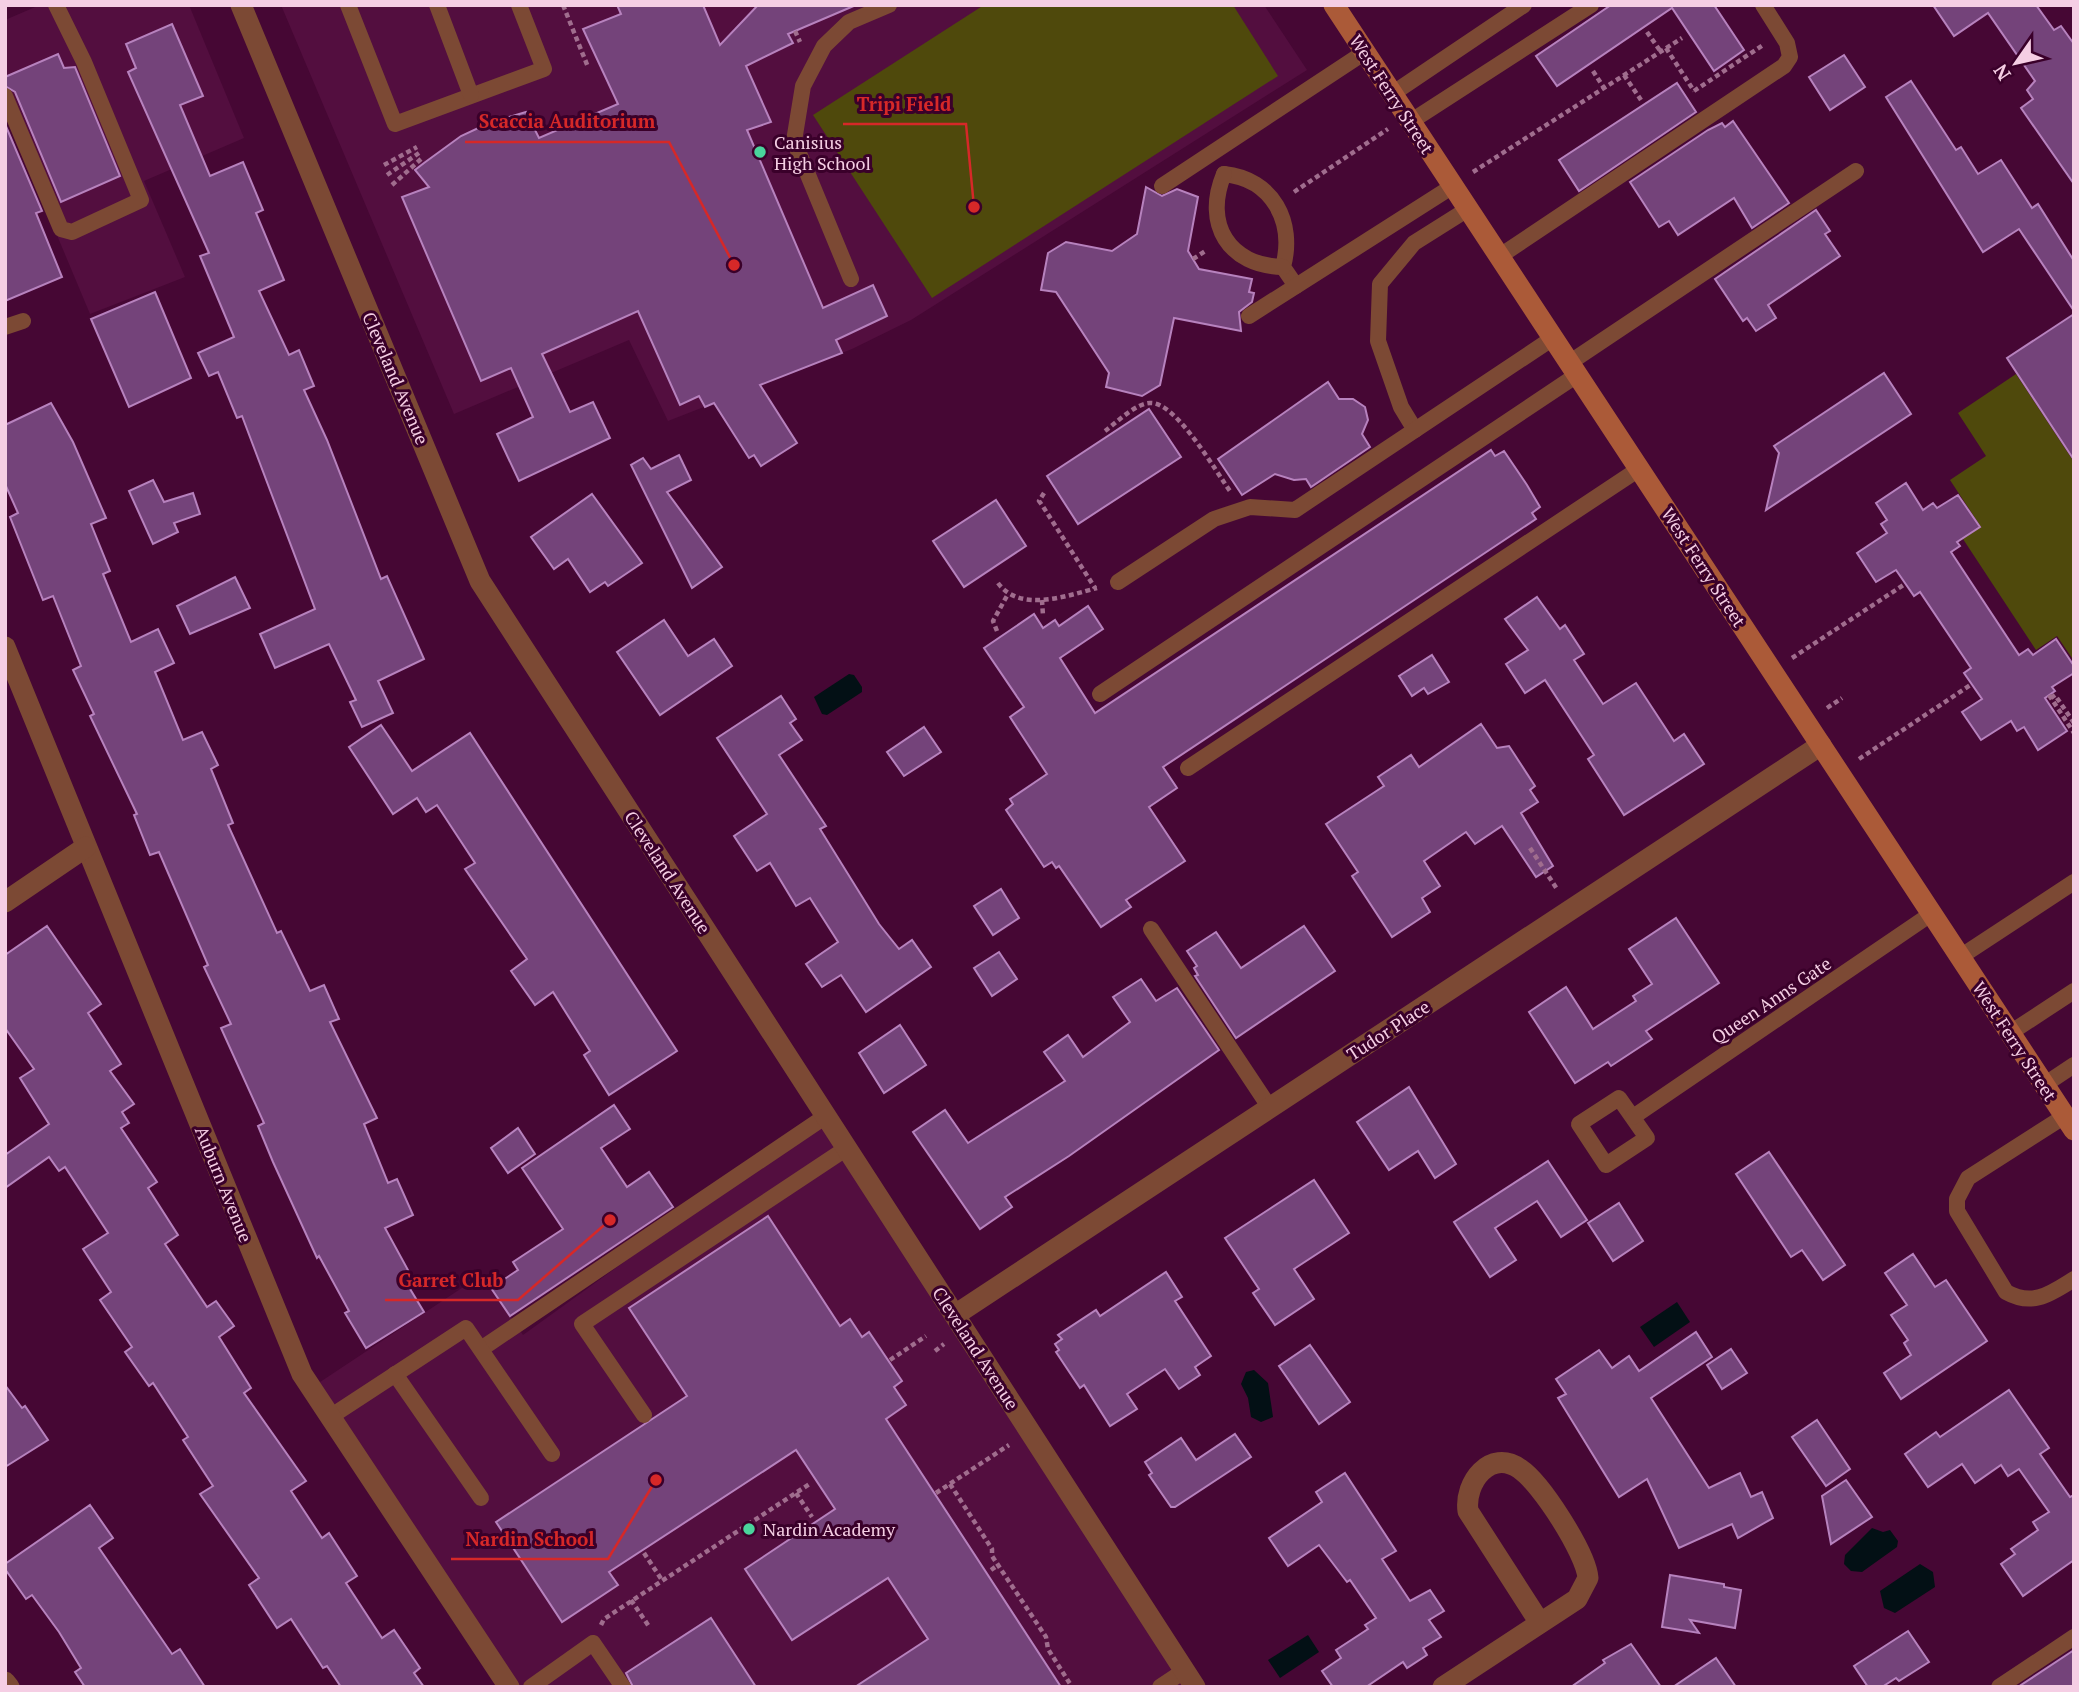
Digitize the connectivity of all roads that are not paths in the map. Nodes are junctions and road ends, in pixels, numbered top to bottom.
1 (56, 5) edge
2 (241, 5) edge
3 (348, 5) edge
4 (437, 5) edge
5 (519, 5) edge
6 (889, 5) edge
7 (1334, 5) edge
8 (1524, 5) edge
9 (1591, 5) edge
10 (1763, 5) edge
11 (1365, 52) junction
12 (1392, 94) junction
13 (471, 95) junction
14 (5, 96) edge
15 (1410, 122) junction
16 (1211, 154) junction
17 (1856, 171) dead end
18 (1224, 174) junction
19 (1162, 186) dead end
20 (1453, 186) junction
21 (1468, 209) junction
22 (1500, 256) junction
23 (1283, 267) junction
24 (851, 279) dead end
25 (1296, 286) junction
26 (1249, 316) dead end
27 (23, 321) dead end
28 (5, 327) edge
29 (1553, 338) junction
30 (1573, 369) junction
31 (1415, 430) junction
32 (1639, 469) junction
33 (1118, 582) road end
34 (5, 646) edge
35 (1100, 694) dead end
36 (1821, 745) junction
37 (1188, 768) dead end
38 (86, 847) junction
39 (2074, 881) edge
40 (5, 902) edge
41 (1931, 914) junction
42 (1151, 929) dead end
43 (1960, 957) junction
44 (2074, 990) edge
45 (2010, 1033) junction
46 (2074, 1065) edge
47 (2044, 1085) junction
48 (1270, 1108) junction
49 (826, 1116) junction
50 (1633, 1117) dead end
51 (2069, 1123) edge
52 (847, 1148) junction
53 (2074, 1279) edge
54 (955, 1315) junction
55 (481, 1349) junction
56 (395, 1374) junction
57 (644, 1415) dead end
58 (330, 1417) junction
59 (552, 1454) dead end
60 (481, 1498) dead end
61 (1540, 1623) junction
62 (2074, 1637) edge
63 (1190, 1679) edge
64 (5, 1682) edge
65 (9, 1687) edge
66 (509, 1687) edge
67 (531, 1687) edge
68 (622, 1687) edge
69 (1160, 1687) edge
70 (1443, 1687) edge
71 (1999, 1687) edge

1 - 14 lane
2 - 49 street, Cleveland Avenue
3 - 13 lane
4 - 13 lane
5 - 13 lane
6 - 24 lane
7 - 11 street, West Ferry Street
8 - 12 lane
9 - 15 lane
10 - 22 lane
11 - 12 street, West Ferry Street
11 - 16 lane
12 - 15 street, West Ferry Street
15 - 20 street, West Ferry Street
16 - 18 lane
16 - 19 lane
17 - 30 lane
18 - 23 lane
18 - 23 lane
20 - 21 street, West Ferry Street
20 - 25 lane
21 - 22 street, West Ferry Street
21 - 31 lane
22 - 29 street, West Ferry Street
23 - 25 lane
25 - 26 lane
27 - 28 lane
29 - 30 street, West Ferry Street
29 - 31 lane
30 - 32 street, West Ferry Street
30 - 35 lane
31 - 33 lane
32 - 36 street, West Ferry Street
32 - 37 lane
34 - 38 street, Auburn Avenue
36 - 41 street, West Ferry Street
36 - 48 street, Tudor Place
38 - 40 street
38 - 58 street, Auburn Avenue
39 - 43 lane
41 - 43 street, West Ferry Street
41 - 50 lane, Queen Anns Gate
42 - 48 lane
43 - 45 street, West Ferry Street
44 - 45 lane
45 - 47 street, West Ferry Street
46 - 47 lane
47 - 51 street, West Ferry Street
48 - 54 street, Tudor Place
49 - 52 street, Cleveland Avenue
49 - 55 lane
51 - 53 lane
52 - 54 street, Cleveland Avenue
52 - 57 lane
54 - 63 street, Cleveland Avenue
55 - 56 lane
55 - 59 lane
56 - 58 lane
56 - 60 lane
58 - 66 street, Auburn Avenue
61 - 61 street
61 - 70 street
62 - 71 lane
63 - 69 lane
64 - 65 street
67 - 68 lane

